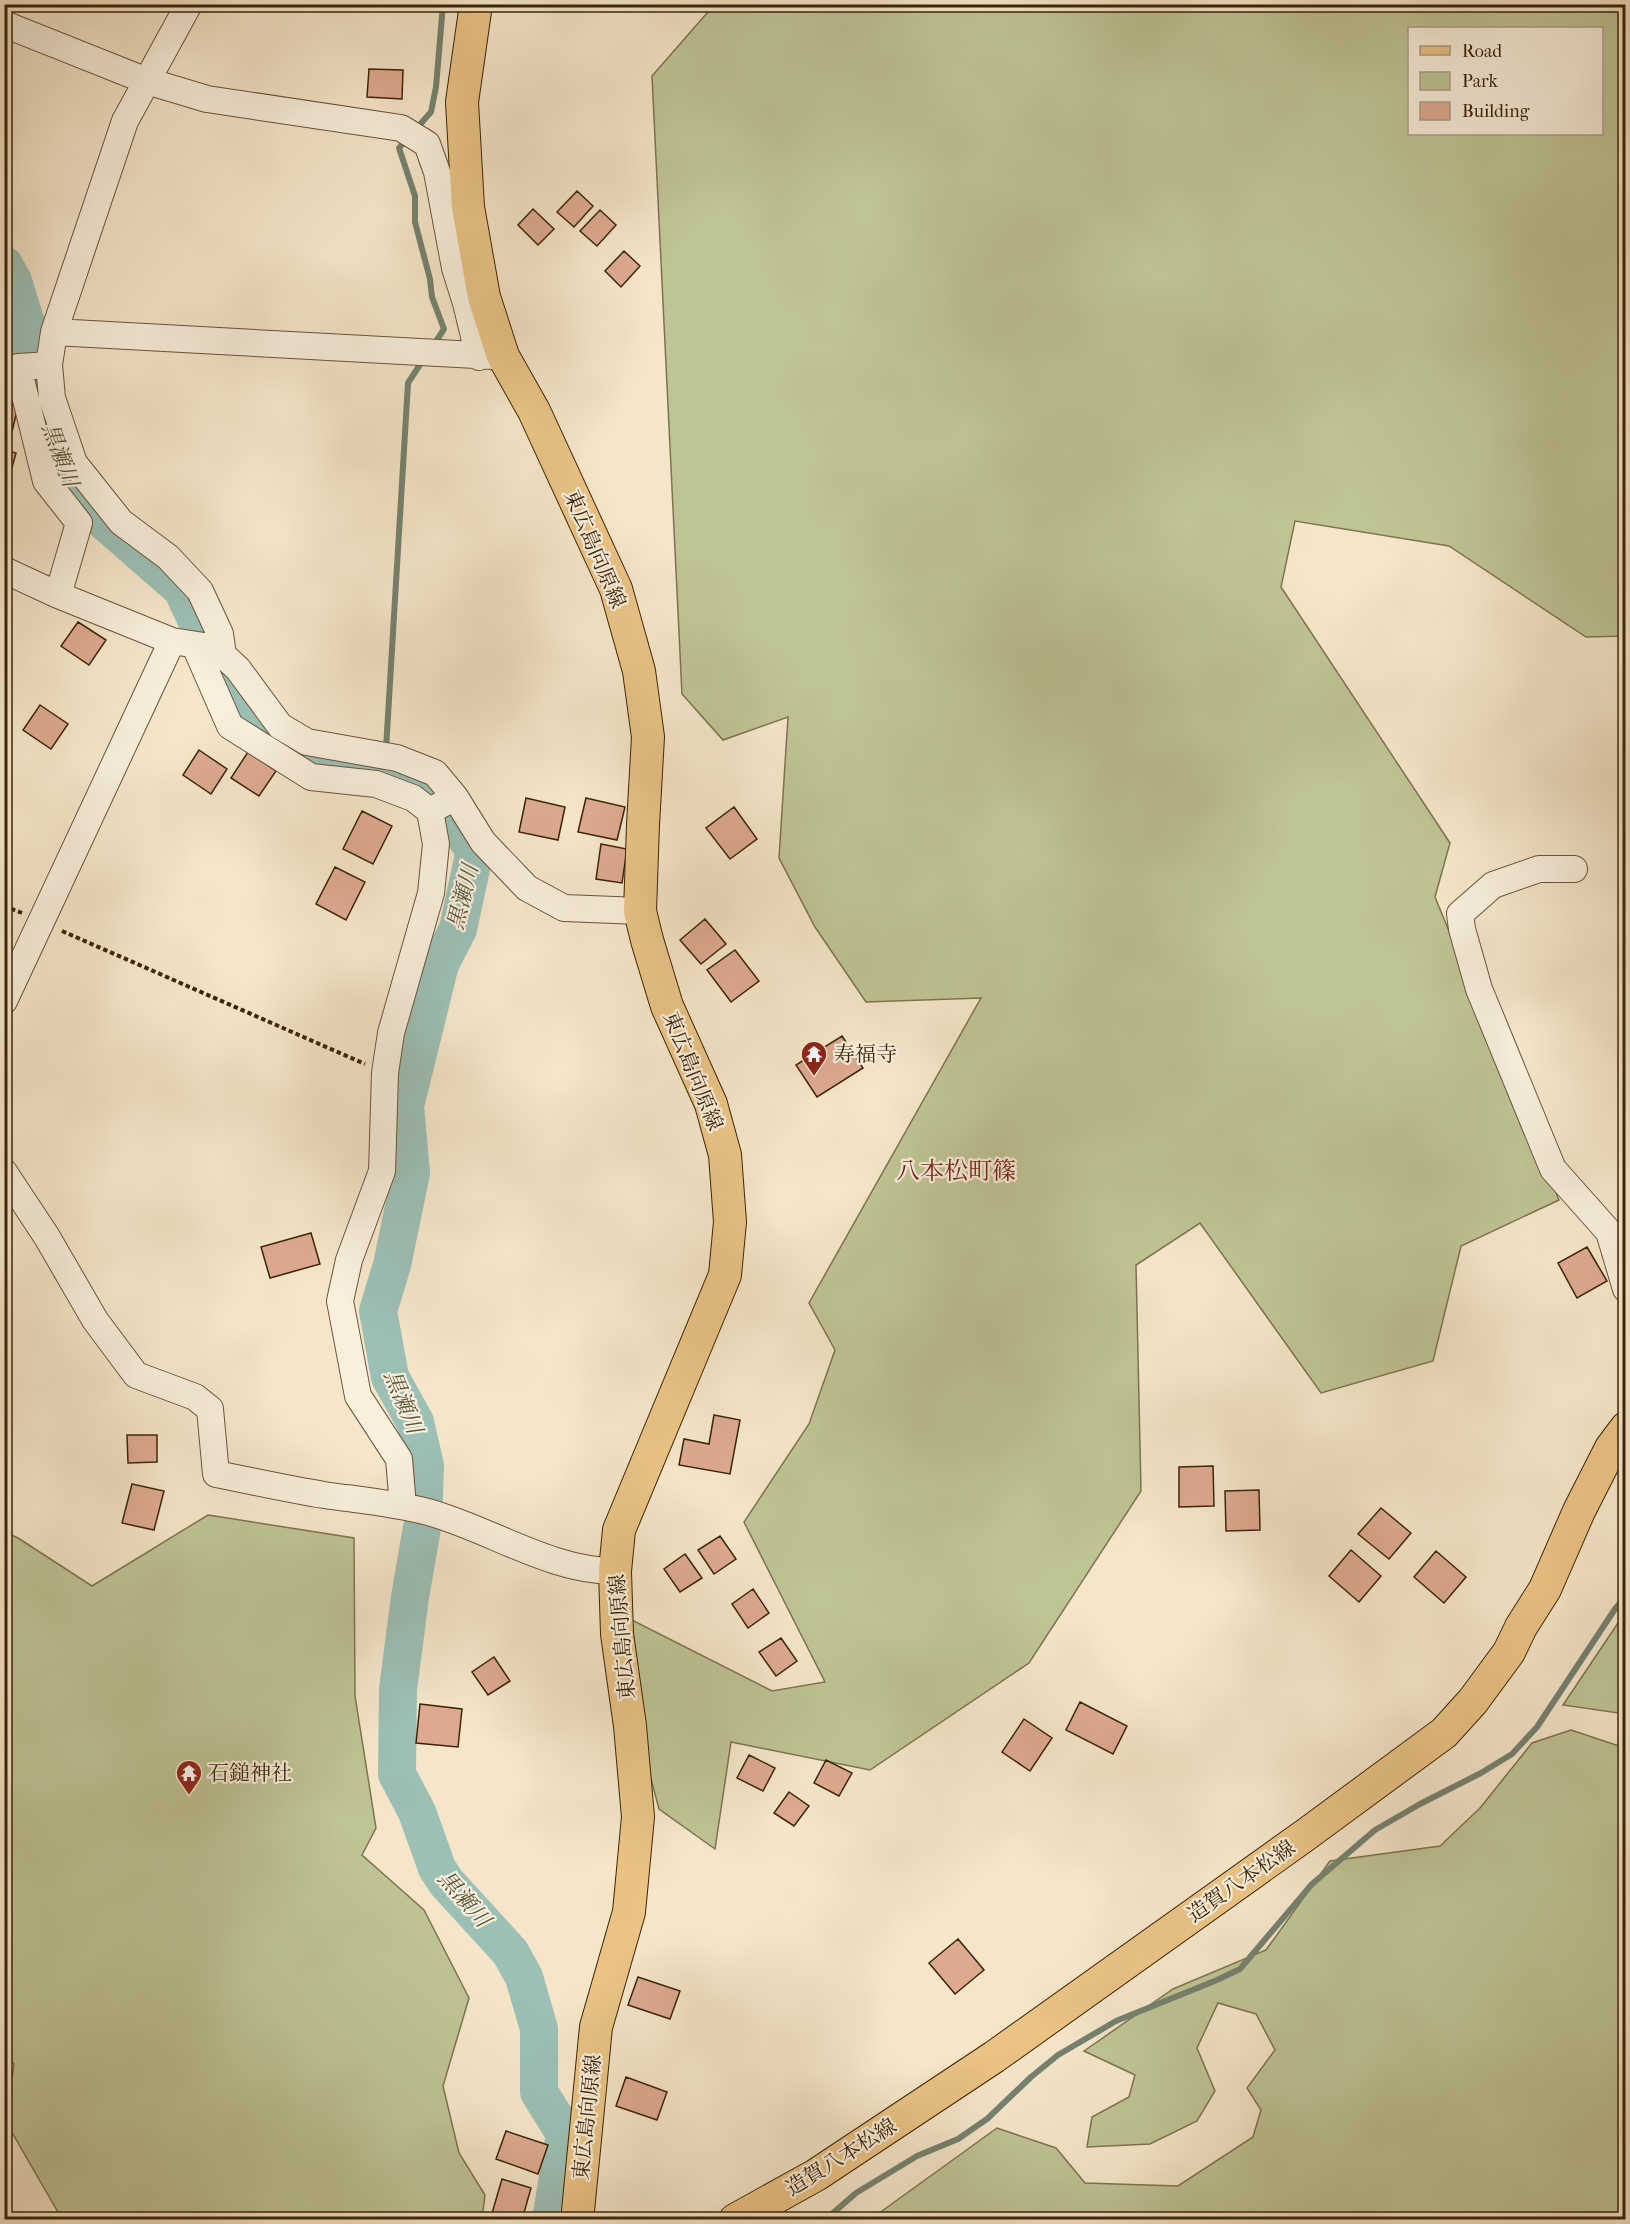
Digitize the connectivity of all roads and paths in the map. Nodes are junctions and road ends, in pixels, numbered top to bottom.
1 (189, 4) edge
2 (476, 4) edge
3 (4, 24) edge
4 (147, 81) junction
5 (54, 332) junction
6 (491, 356) junction
7 (49, 365) junction
8 (84, 503) junction
9 (4, 570) edge
10 (58, 595) junction
11 (183, 644) junction
12 (223, 655) junction
13 (443, 804) junction
14 (1574, 869) dead end
15 (640, 911) junction
16 (41, 921) junction
17 (4, 1001) edge
18 (385, 1073) junction
19 (4, 1172) edge
20 (1626, 1289) edge
21 (1626, 1428) edge
22 (416, 1509) junction
23 (615, 1571) junction
24 (579, 2220) edge
25 (735, 2220) edge

1 - 4 street
2 - 6 main road, 東広島向原線
3 - 4 street
4 - 5 street
4 - 6 street
5 - 6 street
5 - 7 street
6 - 15 main road, 東広島向原線
7 - 8 street
7 - 8 street
8 - 10 street
8 - 12 street
9 - 10 street
10 - 11 street
11 - 12 street
11 - 13 street
11 - 16 street
12 - 13 street
13 - 15 street
13 - 18 street
14 - 20 street
15 - 23 main road, 東広島向原線
16 - 17 street
16 - 18 path
18 - 22 street
19 - 22 street
21 - 25 main road, 造賀八本松線
22 - 23 street
23 - 24 main road, 東広島向原線

